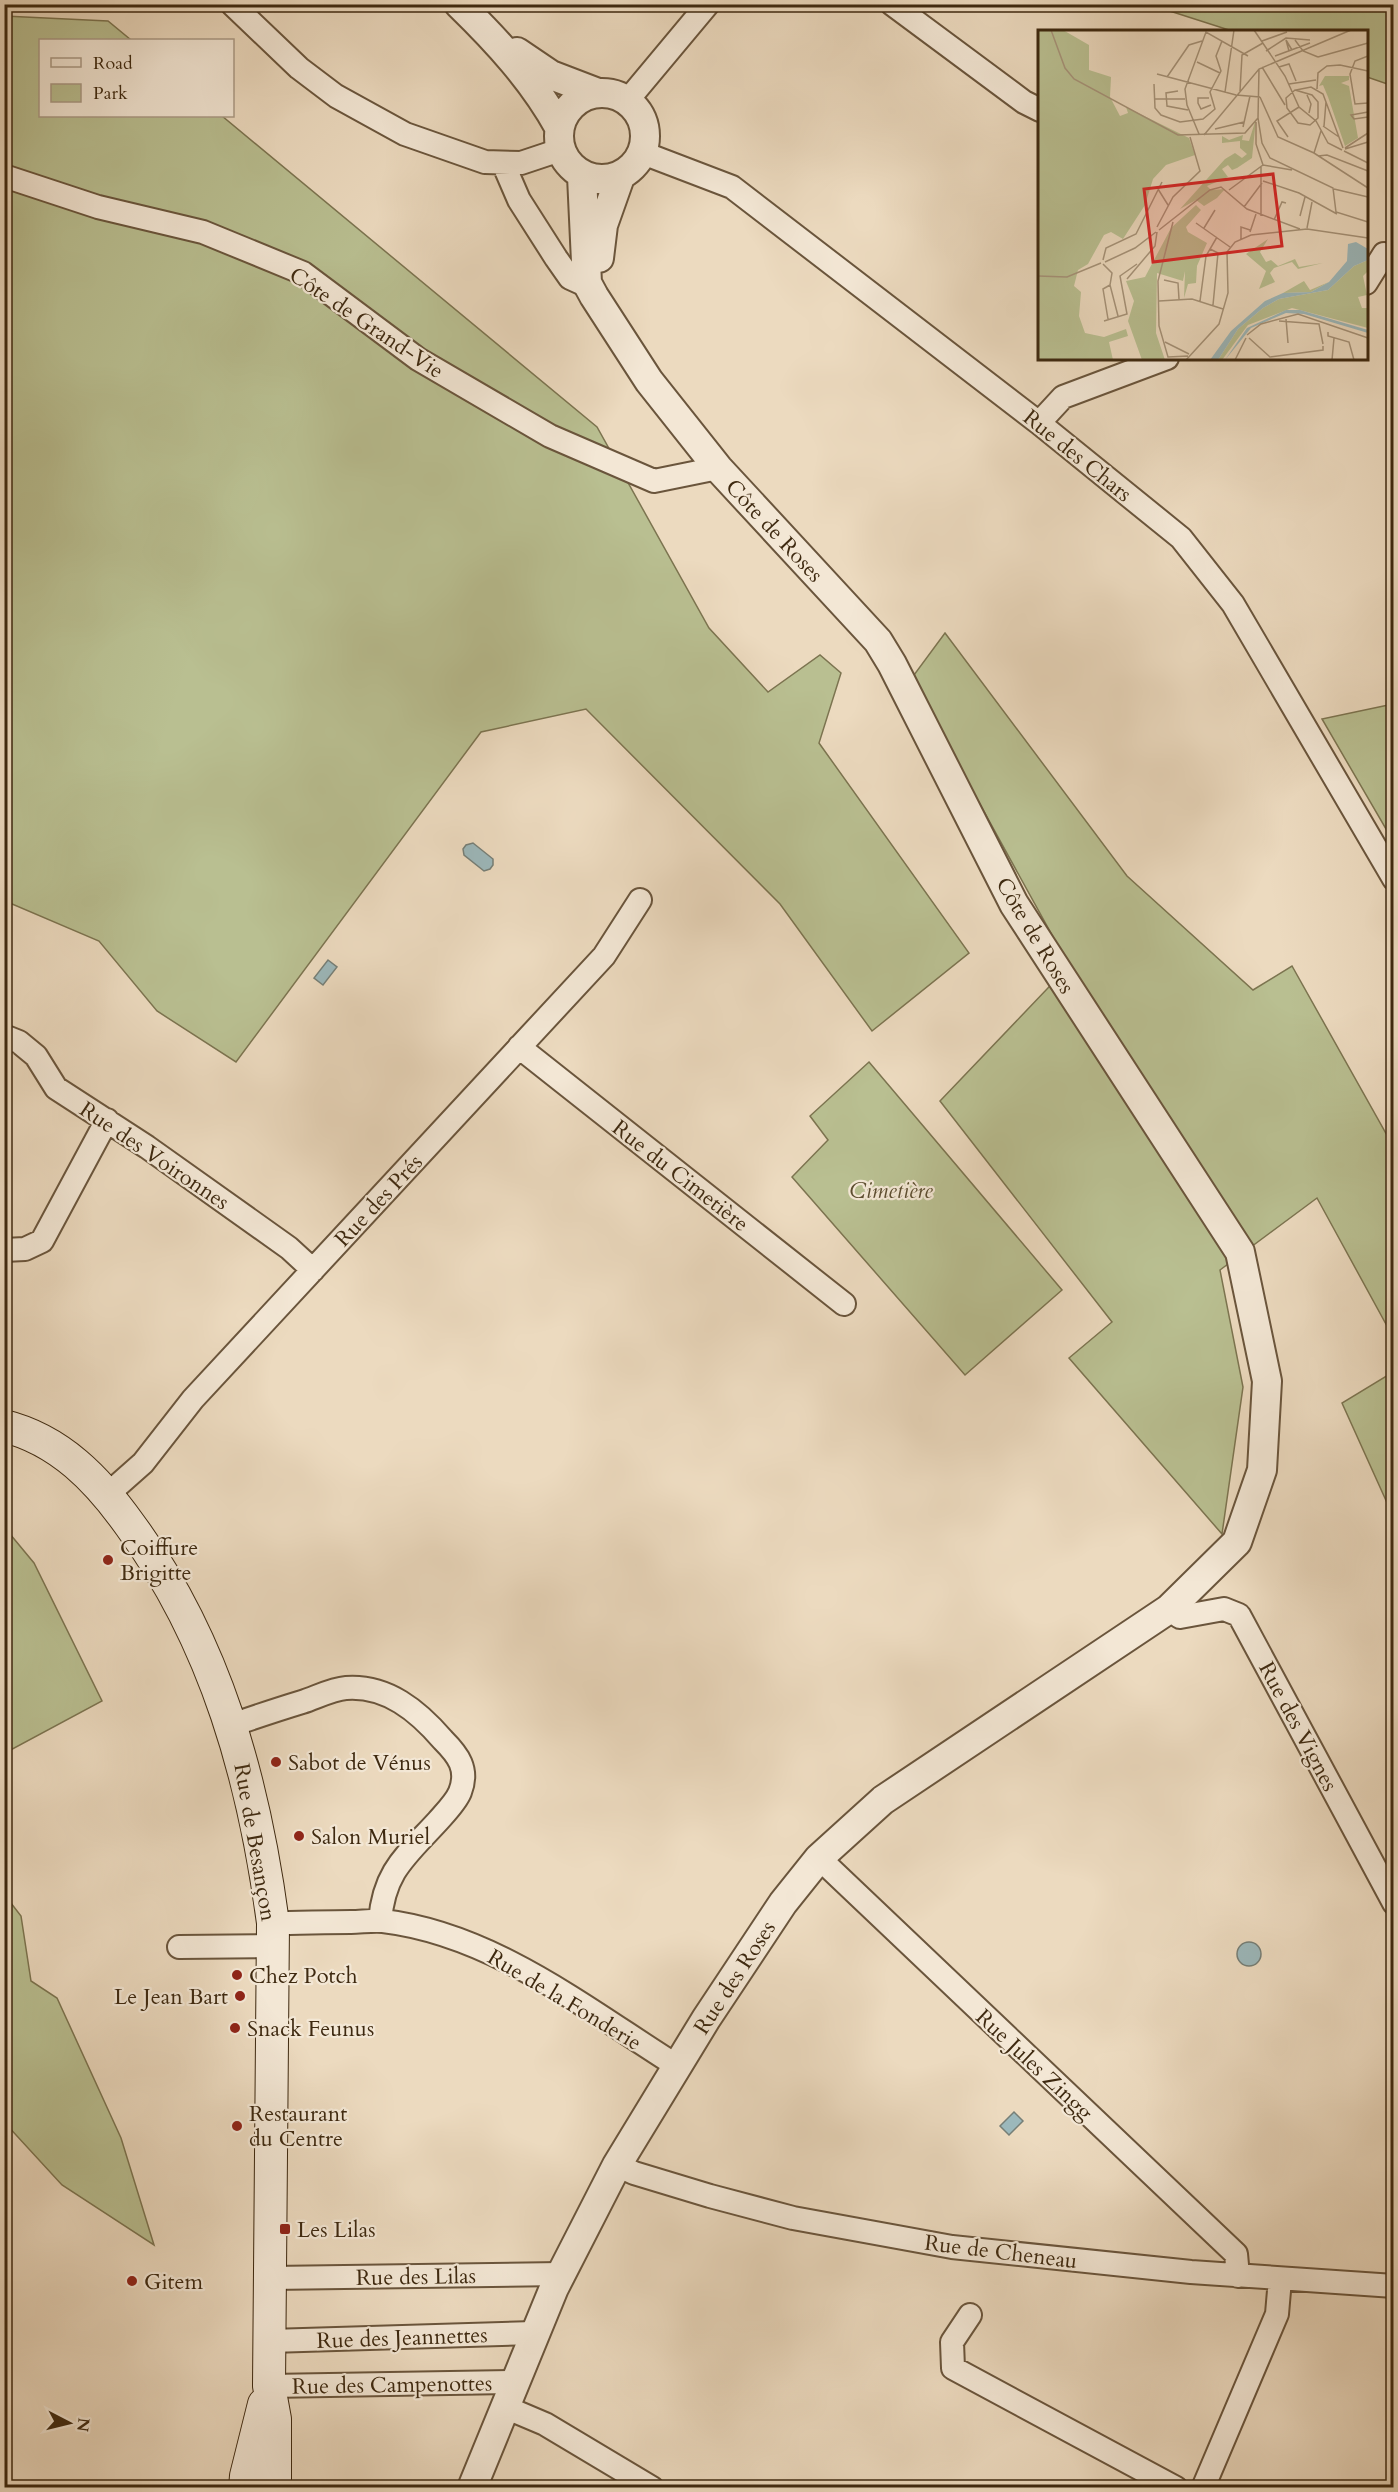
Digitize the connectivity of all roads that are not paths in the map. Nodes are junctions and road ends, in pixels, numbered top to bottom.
1 (232, 4) edge
2 (459, 4) edge
3 (708, 4) edge
4 (892, 4) edge
5 (488, 32) junction
6 (598, 93) junction
7 (627, 101) junction
8 (1038, 109) edge
9 (559, 138) junction
10 (643, 153) junction
11 (503, 163) junction
12 (4, 176) edge
13 (582, 176) junction
14 (620, 177) junction
15 (1381, 253) edge
16 (1368, 279) edge
17 (595, 294) junction
18 (1162, 360) edge
19 (1039, 423) junction
20 (718, 468) junction
21 (1394, 879) edge
22 (640, 900) dead end
23 (4, 1036) edge
24 (519, 1047) junction
25 (107, 1120) junction
26 (4, 1250) edge
27 (313, 1270) junction
28 (844, 1304) dead end
29 (4, 1426) edge
30 (108, 1494) junction
31 (1169, 1609) junction
32 (232, 1725) junction
33 (819, 1858) junction
34 (1394, 1903) edge
35 (380, 1921) junction
36 (272, 1934) junction
37 (179, 1947) dead end
38 (677, 2066) junction
39 (617, 2165) junction
40 (561, 2274) junction
41 (1238, 2276) junction
42 (271, 2278) junction
43 (1280, 2279) junction
44 (1394, 2286) edge
45 (970, 2315) dead end
46 (534, 2333) junction
47 (270, 2341) junction
48 (270, 2386) junction
49 (510, 2394) junction
50 (245, 2487) edge
51 (275, 2487) edge
52 (472, 2487) edge
53 (652, 2487) edge
54 (1176, 2487) edge
55 (1203, 2487) edge

1 - 11 street
2 - 5 street
3 - 7 street
4 - 8 street
5 - 6 street
5 - 9 street
6 - 7 street
6 - 9 street
7 - 10 street
9 - 11 street
9 - 13 street
10 - 14 street
10 - 19 street, Rue des Chars
11 - 17 street
12 - 20 street, Côte de Grand-Vie
13 - 14 street
13 - 17 street, Côte de Roses
14 - 17 street, Côte de Roses
15 - 16 street
17 - 20 street, Côte de Roses
18 - 19 street
19 - 21 street, Rue des Chars
20 - 31 street, Côte de Roses
22 - 24 street, Rue des Prés
23 - 25 street, Rue des Voironnes
24 - 27 street, Rue des Prés
24 - 28 street, Rue du Cimetière
25 - 26 street
25 - 27 street, Rue des Voironnes
27 - 30 street, Rue des Prés
29 - 30 main road, Rue de Besançon
30 - 32 main road, Rue de Besançon
31 - 33 street, Rue des Roses
31 - 34 street, Rue des Vignes
32 - 35 street
32 - 36 main road, Rue de Besançon
33 - 38 street, Rue des Roses
33 - 41 street, Rue Jules Zingg
35 - 36 street, Rue de la Fonderie
35 - 38 street, Rue de la Fonderie
36 - 37 street, Rue de la Fonderie
36 - 42 main road, Rue de Besançon
38 - 39 street, Rue des Roses
39 - 40 street, Rue des Roses
39 - 41 street, Rue de Cheneau
40 - 42 street, Rue des Lilas
40 - 46 street, Rue des Roses
41 - 43 street, Rue de Cheneau
42 - 47 main road, Rue de Besançon
43 - 44 street, Rue de Cheneau
43 - 55 street
45 - 54 street
46 - 47 street, Rue des Jeannettes
46 - 49 street, Rue des Roses
47 - 48 main road, Rue de Besançon
48 - 49 street, Rue des Campenottes
48 - 50 main road, Rue de Besançon
48 - 51 main road, Rue de Besançon
49 - 52 street, Rue des Roses
49 - 53 street

